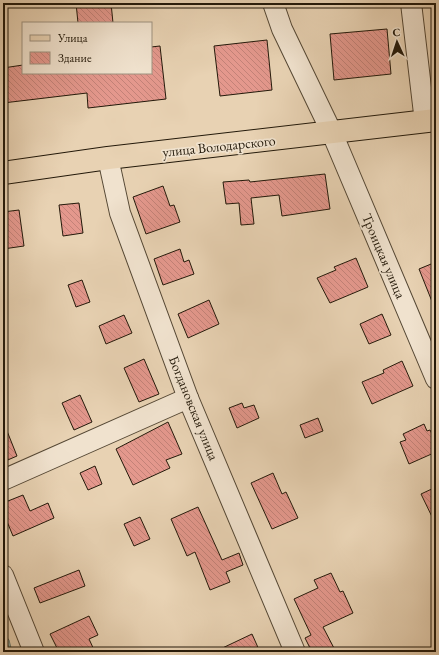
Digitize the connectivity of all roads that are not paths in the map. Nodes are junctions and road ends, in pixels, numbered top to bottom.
1 (273, 3) edge
2 (411, 3) edge
3 (430, 121) edge
4 (332, 133) junction
5 (108, 158) junction
6 (3, 173) edge
7 (436, 379) edge
8 (188, 398) junction
9 (3, 480) edge
10 (3, 575) edge
11 (34, 652) edge
12 (295, 652) edge

1 - 4 street, Троицкая улица
2 - 3 street
3 - 4 main road, улица Володарского
4 - 5 main road, улица Володарского
4 - 7 street, Троицкая улица
5 - 6 main road, улица Володарского
5 - 8 street, Богдановская улица
8 - 9 street
8 - 12 street, Богдановская улица
10 - 11 street

